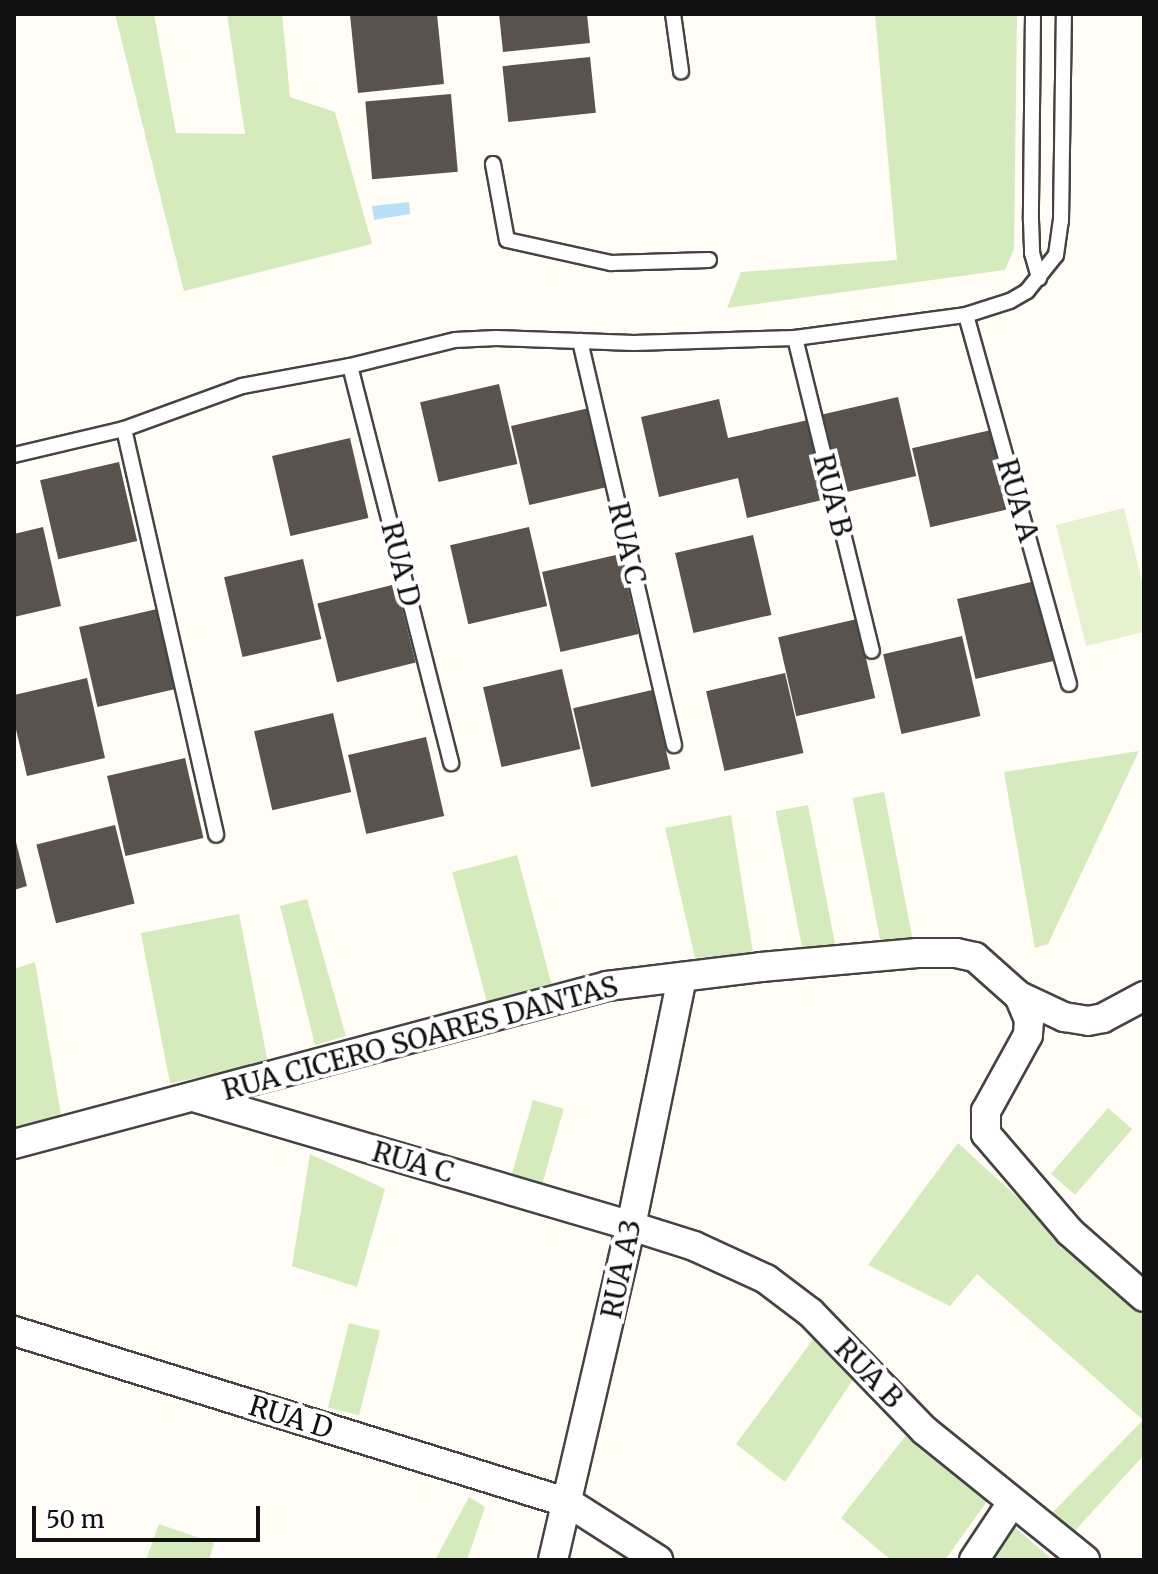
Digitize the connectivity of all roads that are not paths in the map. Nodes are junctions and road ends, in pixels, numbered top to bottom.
1 (673, 14) edge
2 (1033, 14) edge
3 (1064, 14) edge
4 (681, 71) dead end
5 (493, 164) dead end
6 (709, 260) dead end
7 (1039, 278) junction
8 (966, 315) junction
9 (795, 338) junction
10 (580, 341) junction
11 (350, 366) junction
12 (124, 429) junction
13 (14, 455) edge
14 (872, 651) dead end
15 (1069, 684) dead end
16 (674, 745) dead end
17 (451, 763) dead end
18 (216, 835) dead end
19 (682, 977) junction
20 (1019, 996) junction
21 (1143, 996) edge
22 (196, 1098) junction
23 (14, 1144) edge
24 (631, 1226) junction
25 (1144, 1297) edge
26 (14, 1331) edge
27 (569, 1503) junction
28 (1011, 1504) junction
29 (553, 1560) edge
30 (658, 1560) edge
31 (974, 1560) edge
32 (1085, 1560) edge

1 - 4 lane
2 - 7 lane
3 - 7 lane
5 - 6 lane
7 - 8 lane
8 - 9 lane
8 - 15 lane, RUA A
9 - 10 lane
9 - 14 lane, RUA B
10 - 11 lane
10 - 16 lane, RUA C
11 - 12 lane
11 - 17 lane, RUA D
12 - 13 lane
12 - 18 lane
19 - 20 street, RUA CICERO SOARES DANTAS
19 - 22 street, RUA CICERO SOARES DANTAS
19 - 24 street, RUA A3
20 - 21 street, RUA CICERO SOARES DANTAS
20 - 25 street
22 - 23 street, RUA CICERO SOARES DANTAS
22 - 24 street, RUA C
24 - 27 street, RUA A3
24 - 28 street, RUA B
26 - 27 street, RUA D
27 - 29 street, RUA A3
27 - 30 street
28 - 31 street
28 - 32 street, RUA B

